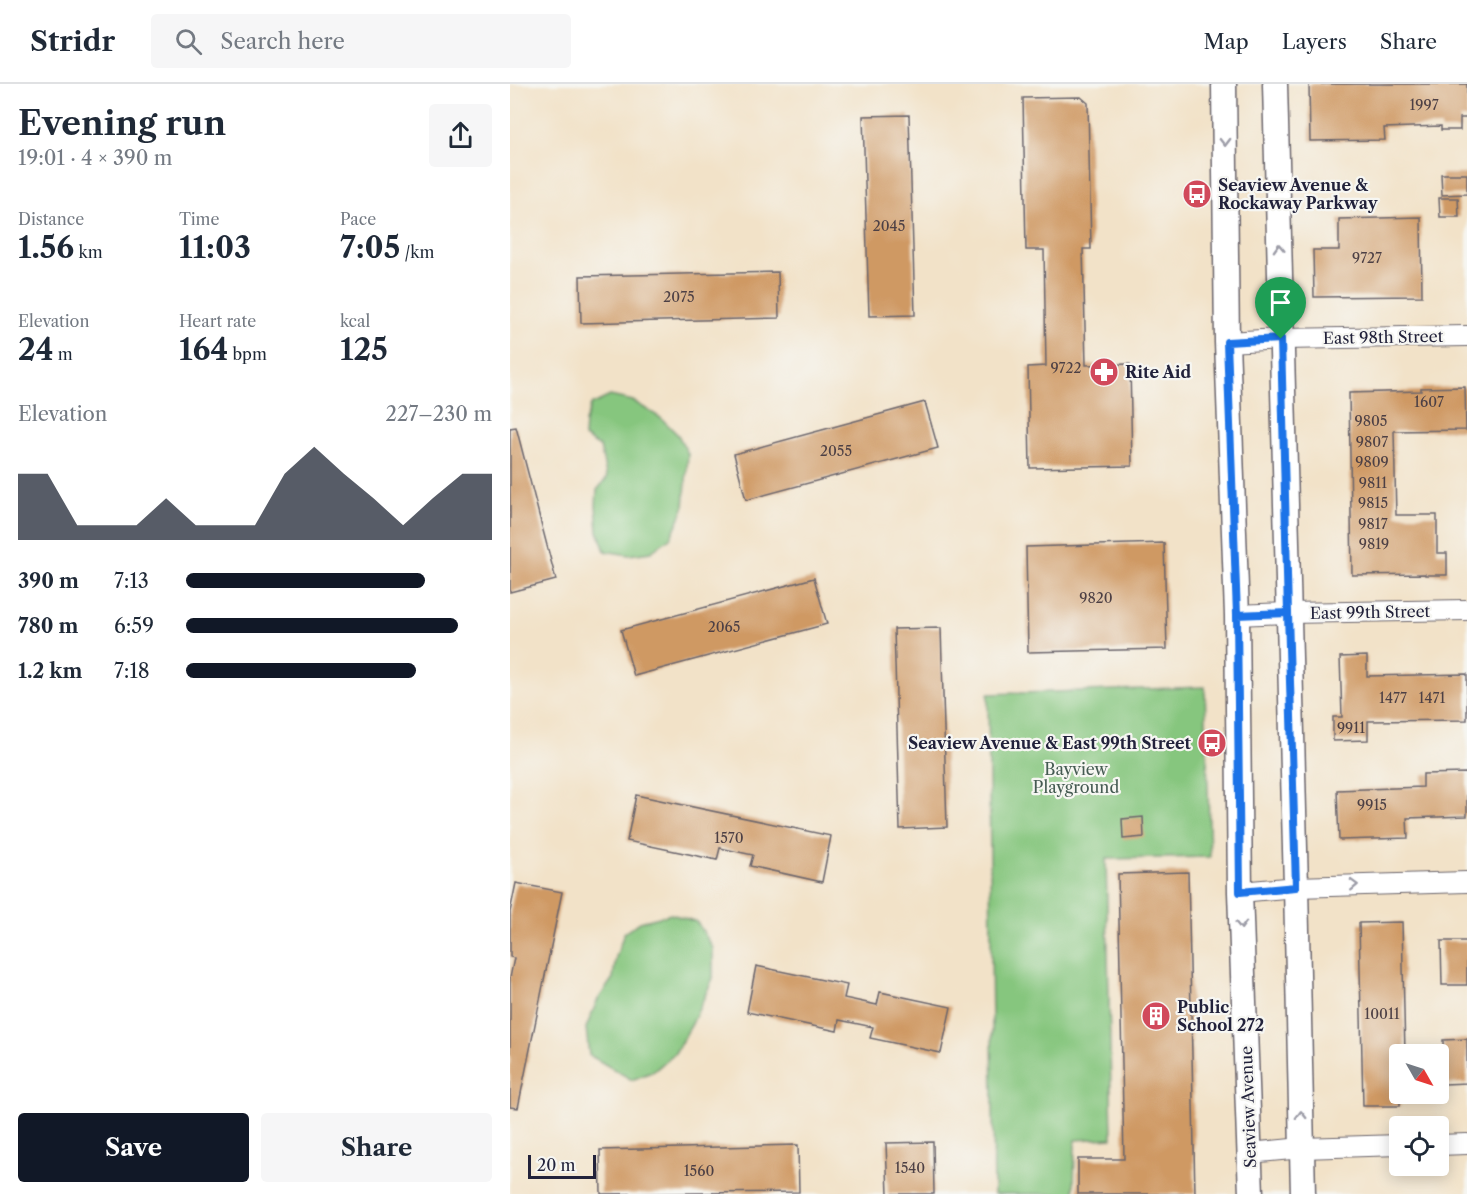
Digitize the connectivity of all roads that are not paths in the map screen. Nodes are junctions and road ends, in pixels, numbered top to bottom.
1 (1224, 84) edge
2 (1275, 84) edge
3 (1467, 336) edge
4 (1281, 339) junction
5 (1227, 342) junction
6 (1467, 610) edge
7 (1288, 613) junction
8 (1237, 615) junction
9 (1467, 882) edge
10 (1296, 887) junction
11 (1240, 892) junction
12 (1467, 1144) edge
13 (1389, 1145) edge
14 (1449, 1145) edge
15 (1302, 1148) junction
16 (1249, 1153) junction
17 (1251, 1194) edge
18 (1303, 1194) edge

1 -> 5 street, Seaview Avenue
4 -> 2 street
3 - 4 street, East 98th Street
4 - 5 street, East 98th Street
4 - 7 street
5 - 8 street, Seaview Avenue
6 - 7 street, East 99th Street
7 - 8 street, East 99th Street
7 - 10 street
8 - 11 street, Seaview Avenue
10 -> 9 street
10 - 11 street
15 -> 10 street
11 -> 16 street, Seaview Avenue
12 - 14 street
13 - 15 street
15 - 16 street
15 - 18 street
16 - 17 street, Seaview Avenue

